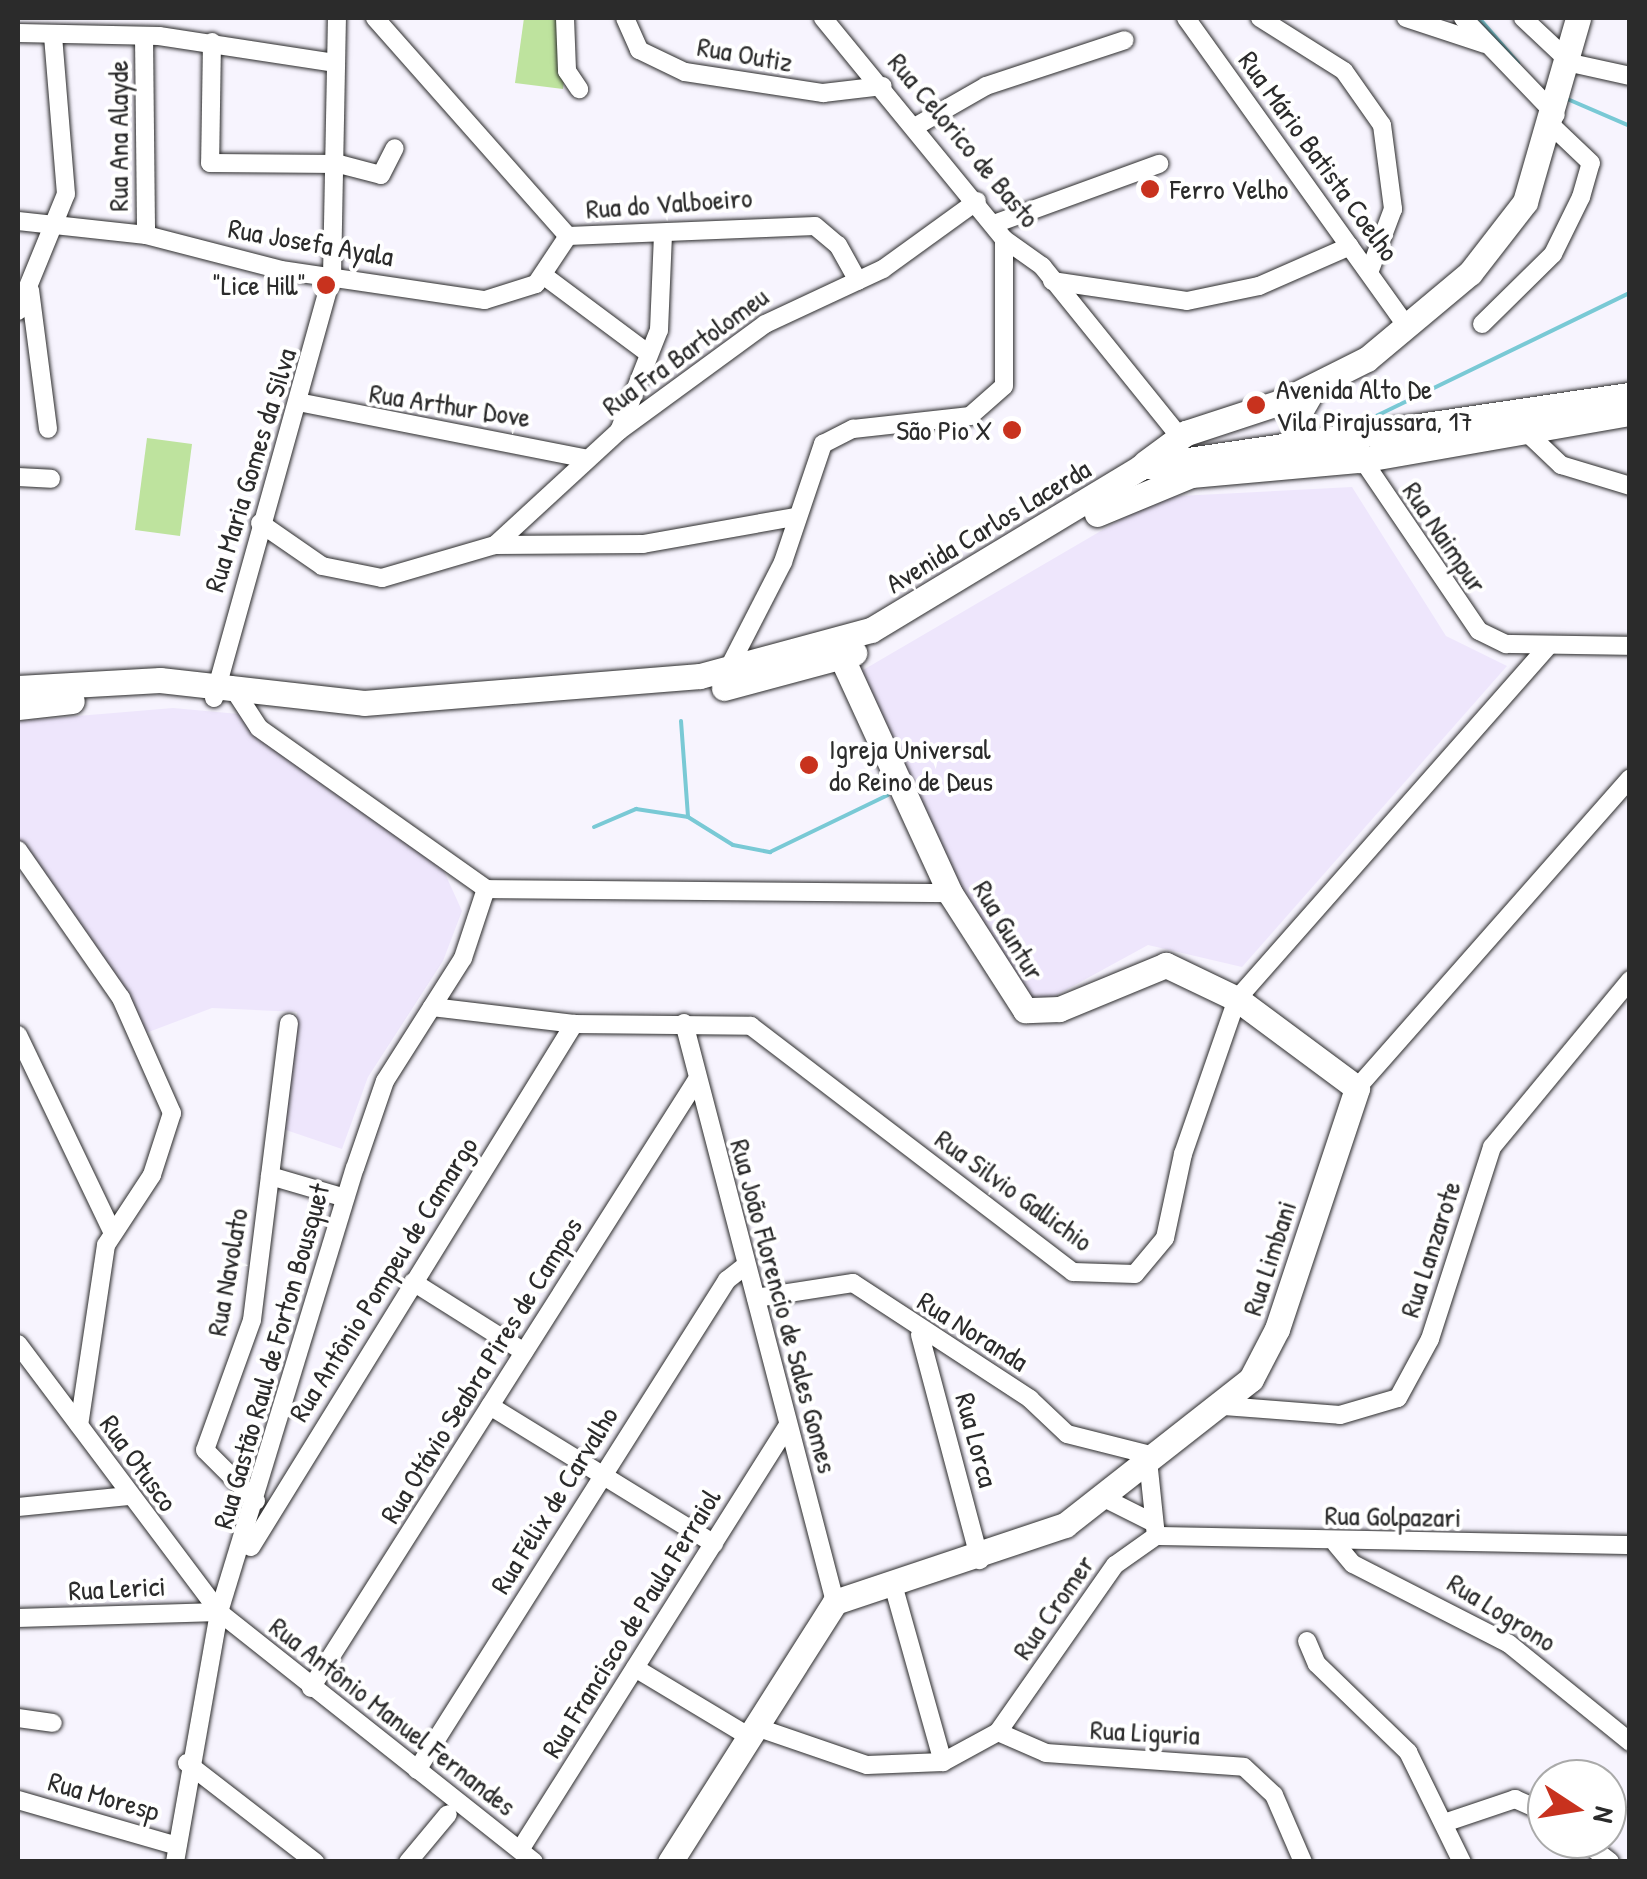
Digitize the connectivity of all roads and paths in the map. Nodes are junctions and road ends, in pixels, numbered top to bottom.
1 (337, 18) edge
2 (375, 18) edge
3 (565, 18) edge
4 (625, 18) edge
5 (1186, 18) edge
6 (1260, 18) edge
7 (1406, 18) edge
8 (1463, 18) edge
9 (1523, 18) edge
10 (1578, 18) edge
11 (828, 20) edge
12 (148, 30) edge
13 (18, 32) edge
14 (53, 36) junction
15 (1125, 40) dead end
16 (212, 42) junction
17 (1485, 44) junction
18 (336, 63) junction
19 (1570, 68) junction
20 (1630, 76) edge
21 (884, 86) junction
22 (580, 89) dead end
23 (1556, 115) junction
24 (918, 124) junction
25 (395, 148) dead end
26 (338, 164) junction
27 (1159, 164) dead end
28 (977, 201) junction
29 (18, 221) edge
30 (58, 222) junction
31 (999, 231) junction
32 (663, 233) junction
33 (146, 234) junction
34 (568, 236) junction
35 (1350, 246) junction
36 (1369, 273) junction
37 (332, 276) junction
38 (544, 276) junction
39 (858, 281) junction
40 (1052, 281) junction
41 (30, 290) junction
42 (18, 311) edge
43 (1482, 324) dead end
44 (1406, 328) junction
45 (649, 354) junction
46 (1315, 386) junction
47 (1630, 395) edge
48 (304, 403) junction
49 (1277, 404) junction
50 (1630, 413) edge
51 (1519, 424) junction
52 (48, 429) dead end
53 (619, 431) junction
54 (1294, 449) junction
55 (1358, 451) junction
56 (588, 459) junction
57 (1184, 460) junction
58 (18, 476) edge
59 (51, 478) dead end
60 (1630, 486) edge
61 (795, 517) junction
62 (260, 523) junction
63 (495, 545) junction
64 (1549, 644) junction
65 (1630, 646) edge
66 (838, 651) junction
67 (725, 680) junction
68 (224, 692) junction
69 (19, 695) edge
70 (1629, 781) edge
71 (18, 850) edge
72 (486, 888) junction
73 (950, 893) junction
74 (1630, 980) edge
75 (1238, 1000) junction
76 (432, 1007) junction
77 (290, 1022) dead end
78 (684, 1023) junction
79 (574, 1024) junction
80 (18, 1034) edge
81 (696, 1081) junction
82 (1356, 1088) junction
83 (270, 1176) junction
84 (345, 1198) junction
85 (112, 1232) junction
86 (745, 1266) junction
87 (413, 1282) junction
88 (756, 1298) junction
89 (920, 1335) junction
90 (18, 1344) edge
91 (524, 1352) junction
92 (490, 1406) junction
93 (1224, 1406) junction
94 (788, 1425) junction
95 (79, 1426) junction
96 (1151, 1458) junction
97 (601, 1475) junction
98 (128, 1496) junction
99 (1102, 1497) junction
100 (256, 1501) junction
101 (18, 1507) edge
102 (1155, 1530) junction
103 (714, 1544) junction
104 (1336, 1544) junction
105 (1630, 1545) edge
106 (980, 1560) junction
107 (240, 1563) junction
108 (894, 1588) junction
109 (835, 1602) junction
110 (219, 1612) junction
111 (18, 1618) edge
112 (1308, 1640) dead end
113 (635, 1668) junction
114 (311, 1688) junction
115 (18, 1718) edge
116 (53, 1722) dead end
117 (753, 1732) junction
118 (998, 1732) junction
119 (1630, 1742) edge
120 (942, 1762) junction
121 (187, 1763) junction
122 (416, 1770) junction
123 (18, 1800) edge
124 (1527, 1804) edge
125 (448, 1814) dead end
126 (1447, 1822) junction
127 (174, 1853) edge
128 (527, 1856) edge
129 (671, 1861) edge
130 (315, 1862) edge
131 (408, 1862) edge
132 (1303, 1862) edge
133 (1462, 1862) edge

1 - 18 street, Rua Maria Gomes da Silva
2 - 34 street, Rua do Valboeiro
3 - 22 street
4 - 21 street, Rua Outiz
5 - 35 street, Rua Mário Batista Coelho
6 - 36 street
7 - 17 street
8 - 17 street
9 - 19 street
10 - 19 main road
11 - 21 street, Rua Celorico de Basto
12 - 14 street
12 - 16 street
12 - 33 street, Rua Ana Alayde
13 - 14 street
14 - 30 street
15 - 24 street
16 - 18 street
16 - 26 street
17 - 23 street
18 - 26 street, Rua Maria Gomes da Silva
19 - 20 street
19 - 23 main road
21 - 24 street, Rua Celorico de Basto
23 - 43 street
23 - 44 main road
24 - 28 street, Rua Celorico de Basto
25 - 26 street
26 - 37 street, Rua Maria Gomes da Silva
27 - 31 street
28 - 31 street, Rua Celorico de Basto
28 - 39 street, Rua Fra Bartolomeu
29 - 30 street, Rua Josefa Ayala
30 - 33 street, Rua Josefa Ayala
30 - 41 street
31 - 40 street, Rua Celorico de Basto
31 - 61 street
32 - 34 street, Rua do Valboeiro
32 - 39 street, Rua do Valboeiro
32 - 45 street
33 - 37 street, Rua Josefa Ayala
34 - 38 street
35 - 36 street, Rua Mário Batista Coelho
35 - 40 street
36 - 44 street, Rua Mário Batista Coelho
37 - 38 street, Rua Josefa Ayala
37 - 48 street, Rua Maria Gomes da Silva
38 - 45 street
39 - 53 street, Rua Fra Bartolomeu
40 - 57 street, Rua Celorico de Basto
41 - 42 street
41 - 52 street
44 - 46 main road
45 - 53 street
46 - 49 main road
46 - 54 main road
47 - 51 main road, Avenida Carlos Lacerda
48 - 56 street, Rua Arthur Dove
48 - 62 street, Rua Maria Gomes da Silva
49 - 54 main road
49 - 57 main road
50 - 51 main road, Avenida Carlos Lacerda
51 - 55 main road, Avenida Carlos Lacerda
51 - 60 street
53 - 56 street, Rua Fra Bartolomeu
54 - 55 main road, Avenida Carlos Lacerda
54 - 57 main road, Avenida Carlos Lacerda
55 - 64 street, Rua Naimpur
56 - 63 street, Rua Fra Bartolomeu
57 - 66 main road, Avenida Carlos Lacerda
57 - 66 main road, Avenida Carlos Lacerda
58 - 59 street
61 - 63 street
61 - 67 street
62 - 63 street
62 - 68 street, Rua Maria Gomes da Silva
64 - 65 street, Rua Naimpur
64 - 75 street, Rua Silvio Gallichio
66 - 67 main road, Avenida Carlos Lacerda
66 - 73 main road, Rua Guntur
67 - 68 main road, Avenida Carlos Lacerda
68 - 69 main road, Avenida Carlos Lacerda
68 - 72 street
70 - 82 street, Rua Limbani
71 - 85 street
72 - 73 street
72 - 76 street, Rua Gastão Raul de Forton Bousquet
73 - 75 main road, Rua Guntur
74 - 93 street, Rua Lanzarote
75 - 78 street, Rua Silvio Gallichio
75 - 82 main road, Rua Guntur
76 - 79 street, Rua Silvio Gallichio
76 - 84 street, Rua Gastão Raul de Forton Bousquet
77 - 83 street, Rua Navolato
78 - 79 street, Rua Silvio Gallichio
78 - 81 street, Rua João Florencio de Sales Gomes
79 - 87 street, Rua Antônio Pompeu de Camargo
80 - 85 street
81 - 86 street, Rua João Florencio de Sales Gomes
81 - 91 street, Rua Otávio Seabra Pires de Campos
82 - 93 main road, Rua Limbani
83 - 84 street
83 - 100 street, Rua Navolato
84 - 100 street, Rua Gastão Raul de Forton Bousquet
85 - 95 street
86 - 88 street, Rua João Florencio de Sales Gomes
86 - 97 street, Rua Félix de Carvalho
87 - 91 street
87 - 107 street, Rua Antônio Pompeu de Camargo
88 - 89 street, Rua Noranda
88 - 94 street, Rua João Florencio de Sales Gomes
89 - 96 street, Rua Noranda
89 - 106 street, Rua Lorca
90 - 95 street, Rua Otusco
91 - 92 street, Rua Otávio Seabra Pires de Campos
92 - 97 street
92 - 114 street, Rua Otávio Seabra Pires de Campos
93 - 96 main road, Rua Limbani
94 - 103 street, Rua Francisco de Paula Ferraiol
94 - 109 street, Rua João Florencio de Sales Gomes
95 - 98 street, Rua Otusco
96 - 99 main road, Rua Limbani
96 - 102 street
97 - 103 street
97 - 122 street, Rua Félix de Carvalho
98 - 101 street
98 - 110 street, Rua Otusco
99 - 102 street
99 - 106 main road, Rua Limbani
100 - 107 street, Rua Gastão Raul de Forton Bousquet
102 - 104 street, Rua Golpazari
102 - 118 street, Rua Cromer
103 - 113 street, Rua Francisco de Paula Ferraiol
104 - 105 street, Rua Golpazari
104 - 119 street, Rua Logrono
106 - 108 main road, Rua Limbani
107 - 110 street, Rua Gastão Raul de Forton Bousquet
108 - 109 main road, Rua Limbani
108 - 120 street
109 - 117 main road
110 - 111 street, Rua Lerici
110 - 114 street, Rua Antônio Manuel Fernandes
110 - 121 street, Rua Gastão Raul de Forton Bousquet
112 - 126 street
113 - 117 street
113 - 128 street, Rua Francisco de Paula Ferraiol
114 - 122 street, Rua Antônio Manuel Fernandes
115 - 116 street
117 - 120 street
117 - 129 main road
118 - 120 street
118 - 132 street, Rua Liguria
121 - 127 street, Rua Gastão Raul de Forton Bousquet
121 - 130 street
122 - 128 street, Rua Antônio Manuel Fernandes
123 - 127 street, Rua Moresp
124 - 126 street
125 - 131 street
126 - 133 street

